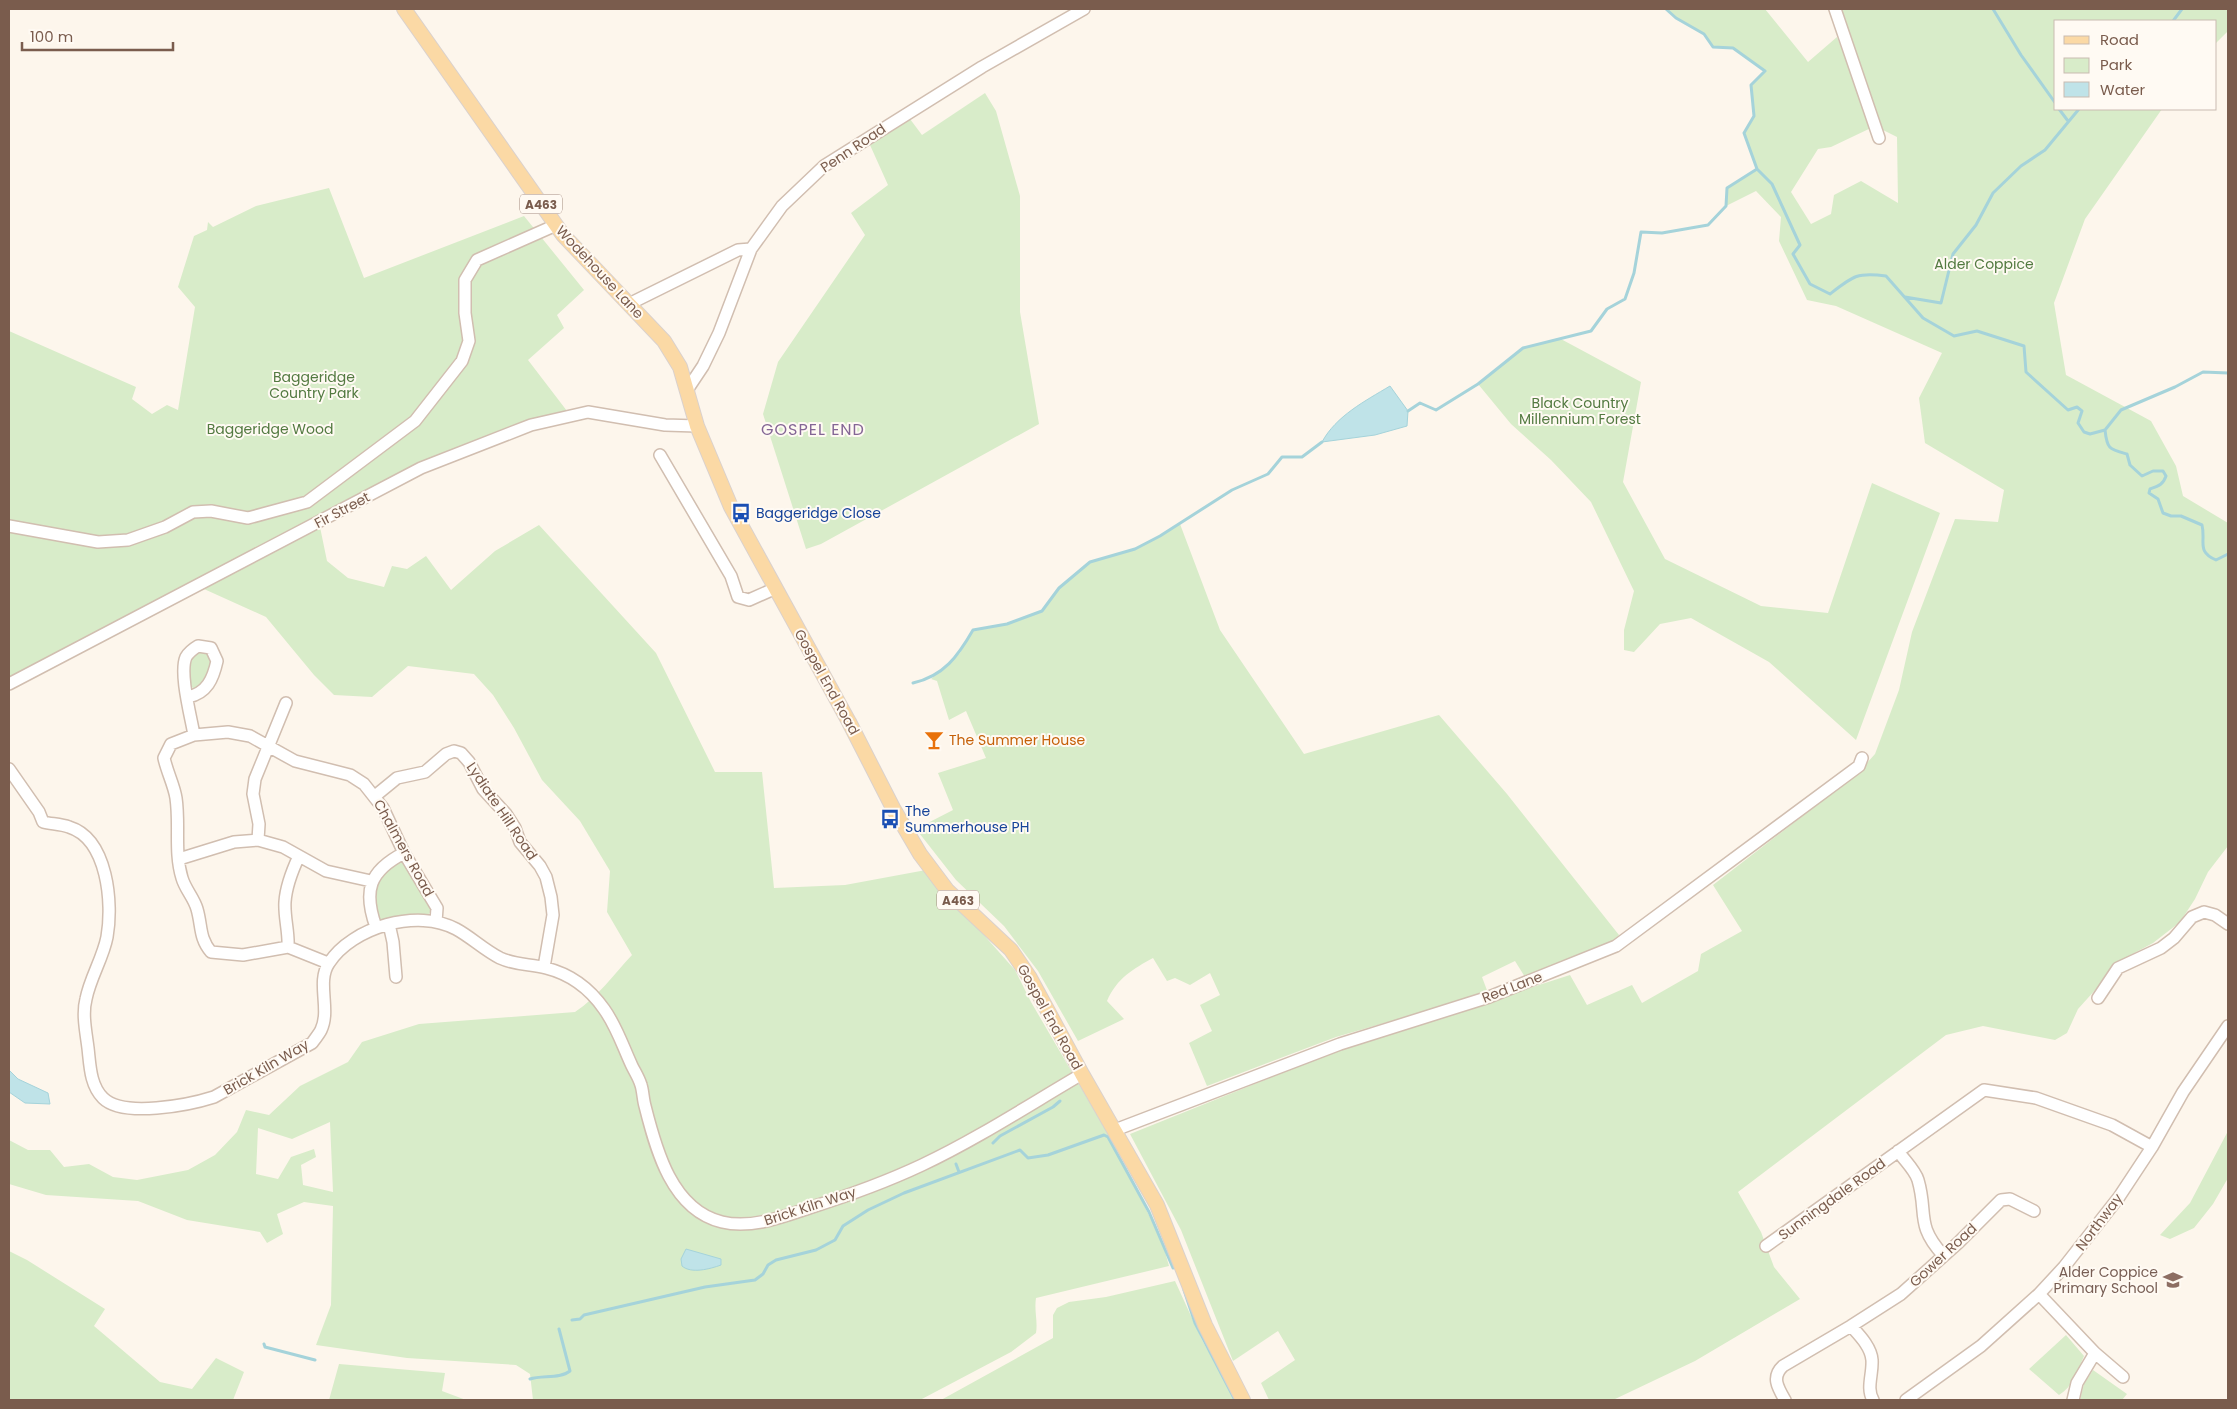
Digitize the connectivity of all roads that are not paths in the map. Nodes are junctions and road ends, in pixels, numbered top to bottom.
1 (404, 9) edge
2 (1084, 9) edge
3 (1834, 9) edge
4 (1879, 138) dead end
5 (556, 225) junction
6 (751, 249) junction
7 (629, 304) junction
8 (687, 390) junction
9 (697, 426) junction
10 (660, 455) dead end
11 (9, 526) edge
12 (776, 588) junction
13 (9, 684) edge
14 (188, 697) dead end
15 (286, 703) dead end
16 (194, 735) junction
17 (268, 744) junction
18 (1862, 758) dead end
19 (9, 769) edge
20 (375, 796) junction
21 (258, 840) junction
22 (404, 853) junction
23 (299, 856) junction
24 (179, 859) junction
25 (371, 882) junction
26 (436, 922) junction
27 (389, 924) junction
28 (2228, 924) edge
29 (376, 928) junction
30 (288, 947) junction
31 (328, 964) junction
32 (544, 967) junction
33 (396, 978) dead end
34 (2098, 998) dead end
35 (2228, 1026) edge
36 (1082, 1074) junction
37 (1115, 1130) junction
38 (2152, 1147) junction
39 (1898, 1151) junction
40 (2034, 1211) dead end
41 (1766, 1246) dead end
42 (1943, 1255) junction
43 (2039, 1294) junction
44 (1852, 1326) junction
45 (2095, 1354) junction
46 (2123, 1377) dead end
47 (1243, 1400) edge
48 (1785, 1400) edge
49 (1874, 1400) edge
50 (1906, 1400) edge
51 (2073, 1400) edge

1 - 5 main road, Wodehouse Lane / A463
2 - 6 street, Penn Road
3 - 4 street
5 - 7 main road, Wodehouse Lane / A463
5 - 11 street
6 - 7 street
6 - 8 street, Penn Road
7 - 8 main road, Wodehouse Lane / A463
8 - 9 main road, Gospel End Road / A463
9 - 12 main road, Gospel End Road / A463
9 - 13 street, Fir Street
10 - 12 street
12 - 36 main road, Gospel End Road / A463
14 - 16 street
15 - 17 street
16 - 17 street, Chalmers Road
16 - 24 street, Chalmers Road
17 - 20 street, Chalmers Road
17 - 21 street
18 - 37 street, Red Lane
19 - 31 street, Brick Kiln Way
20 - 22 street, Chalmers Road
20 - 32 street, Lydiate Hill Road
21 - 23 street
21 - 24 street
22 - 25 street
22 - 26 street, Chalmers Road
23 - 25 street
23 - 30 street
24 - 30 street, Chalmers Road
25 - 29 street
26 - 27 street, Brick Kiln Way
26 - 32 street, Brick Kiln Way
27 - 29 street, Brick Kiln Way
27 - 33 street
28 - 34 street
29 - 31 street, Brick Kiln Way
30 - 31 street
32 - 36 street, Brick Kiln Way
35 - 38 street, Northway
36 - 37 main road, Gospel End Road / A463
37 - 47 main road, Gospel End Road / A463
38 - 39 street, Sunningdale Road
38 - 43 street, Northway
39 - 41 street, Sunningdale Road
39 - 42 street, Sunningdale Road
40 - 42 street, Gower Road
42 - 44 street, Gower Road
43 - 45 street
43 - 50 street, Northway
44 - 48 street, Gower Road
44 - 49 street
45 - 46 street
45 - 51 street

